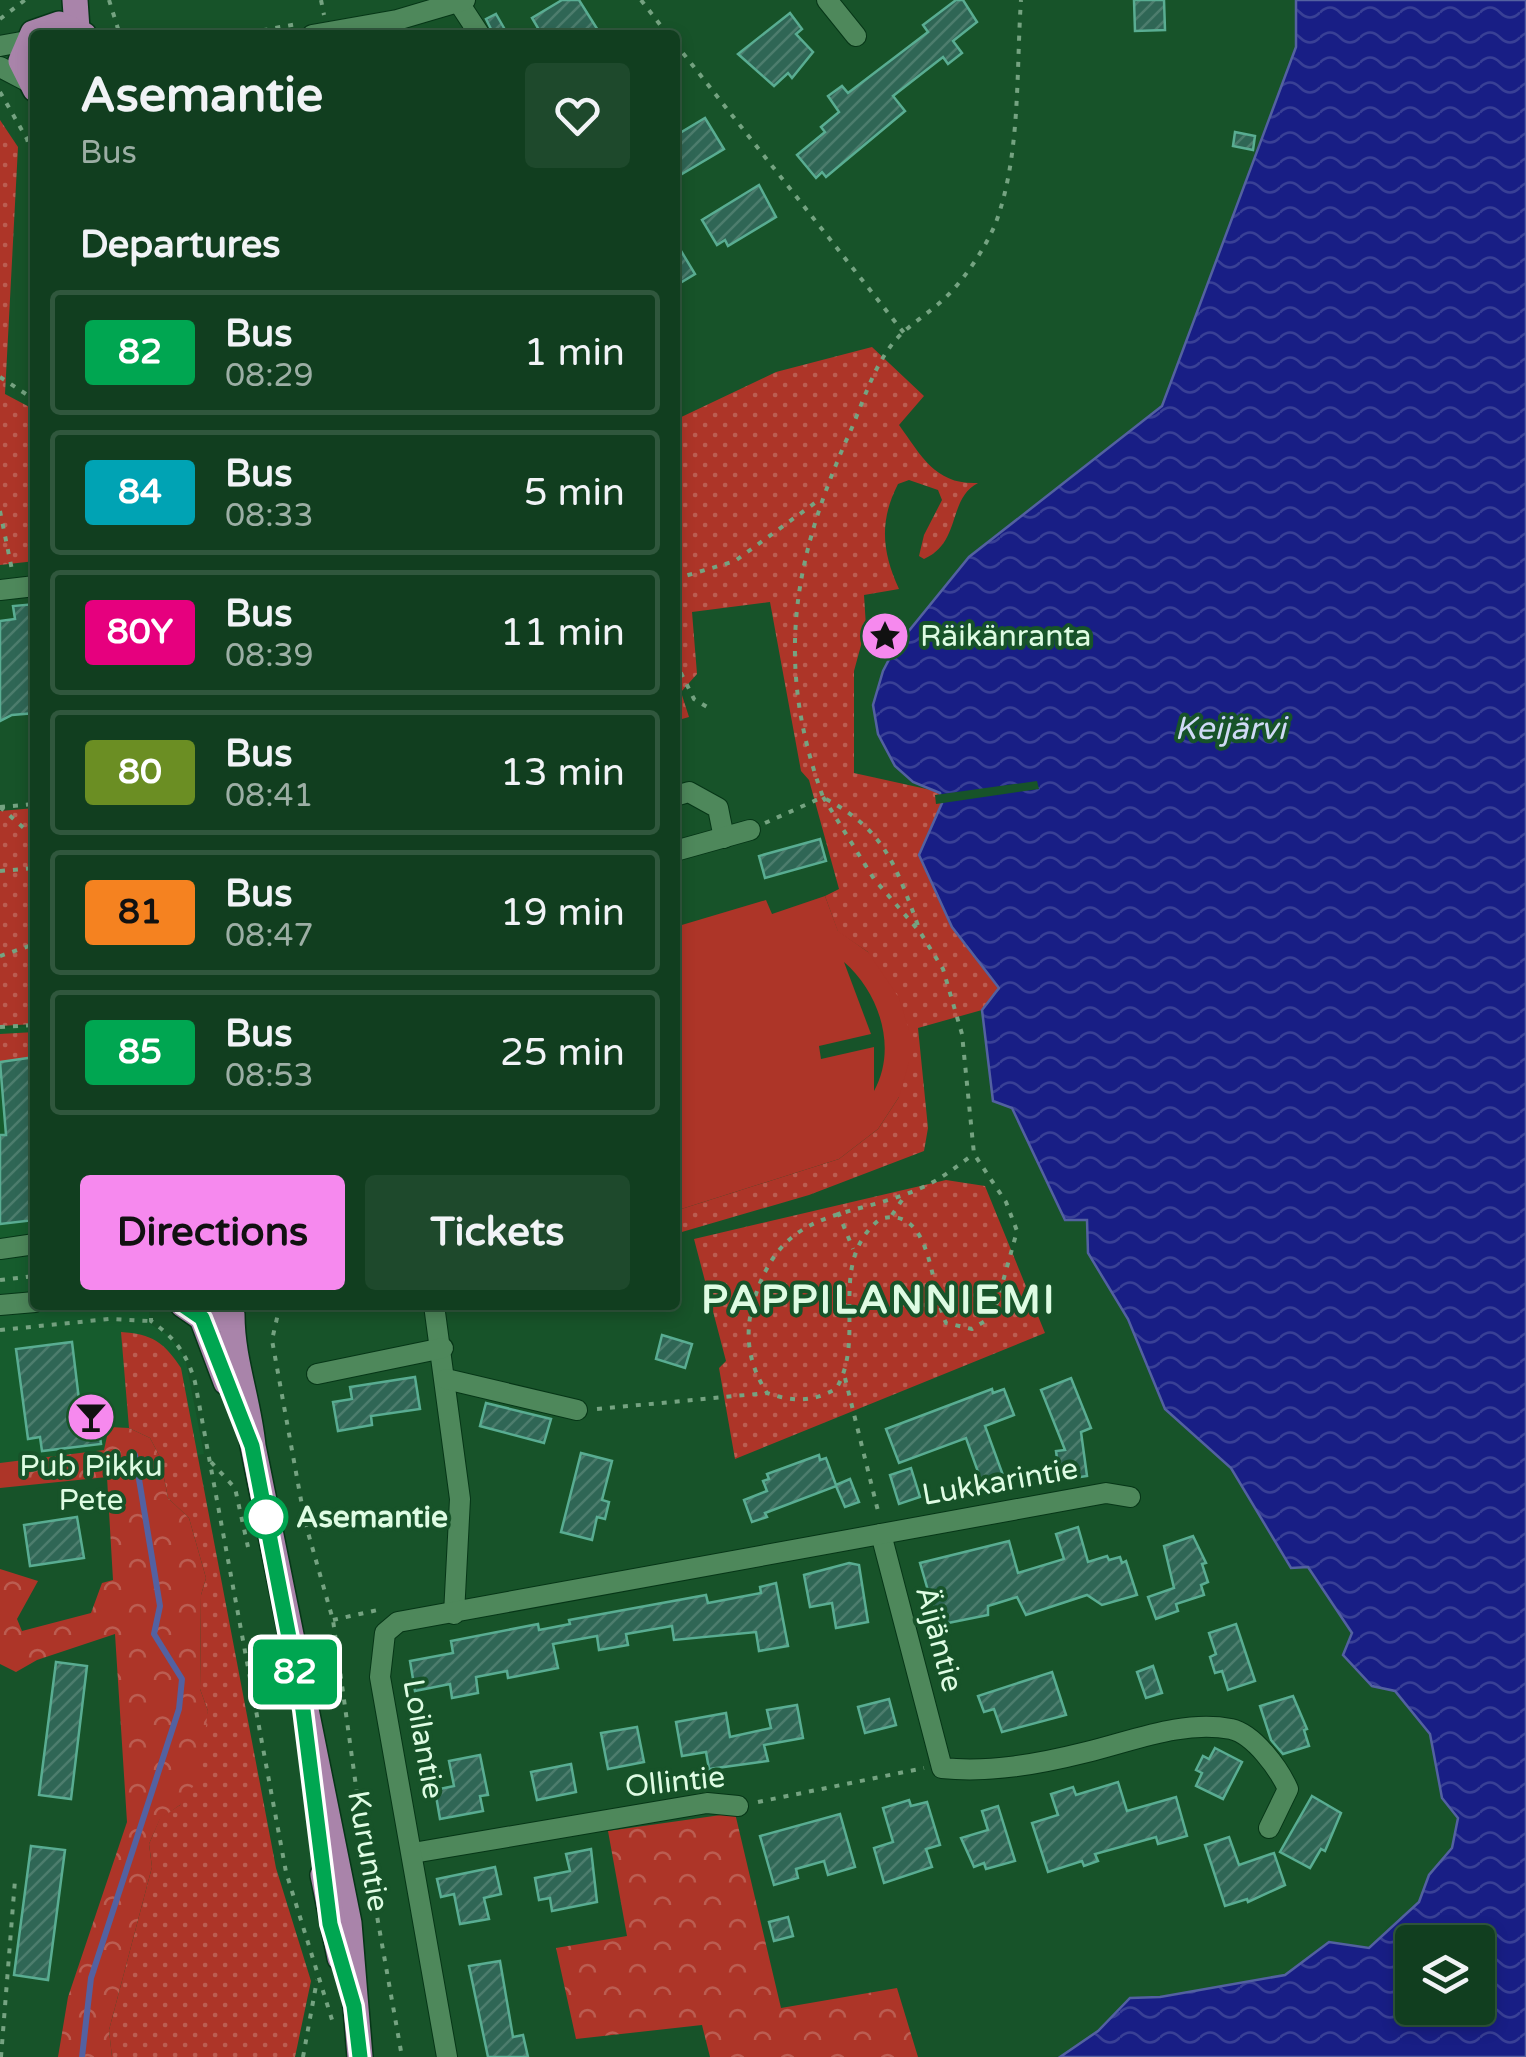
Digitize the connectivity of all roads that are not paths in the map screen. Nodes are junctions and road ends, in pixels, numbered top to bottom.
1 (76, 0) edge
2 (826, 0) edge
3 (462, 1) edge
4 (52, 12) edge
5 (318, 27) edge
6 (77, 30) edge
7 (80, 30) edge
8 (477, 30) edge
9 (30, 36) edge
10 (856, 36) dead end
11 (26, 40) junction
12 (0, 46) edge
13 (0, 67) edge
14 (30, 83) edge
15 (30, 84) edge
16 (680, 795) edge
17 (750, 830) road end
18 (724, 838) junction
19 (680, 849) edge
20 (30, 1245) edge
21 (0, 1249) edge
22 (30, 1303) edge
23 (0, 1306) edge
24 (238, 1310) edge
25 (435, 1310) edge
26 (192, 1311) edge
27 (443, 1348) junction
28 (317, 1374) dead end
29 (446, 1379) junction
30 (577, 1410) road end
31 (252, 1446) junction
32 (1130, 1497) dead end
33 (881, 1534) junction
34 (454, 1614) junction
35 (738, 1806) road end
36 (1268, 1828) dead end
37 (413, 1853) junction
38 (360, 2057) edge
39 (447, 2057) edge

1 - 7 main road
2 - 10 street
3 - 5 street
3 - 8 street
4 - 6 main road
9 - 11 main road
11 - 12 street
11 - 14 main road
13 - 15 street
16 - 18 street
17 - 18 street
18 - 19 street
20 - 21 street
22 - 23 street
24 - 26 main road
24 - 31 main road, Kuruntie
25 - 27 street
26 - 31 main road, Kuruntie
27 - 28 street
27 - 29 street
29 - 30 street
29 - 34 street
31 - 38 main road, Kuruntie
32 - 33 street, Lukkarintie
33 - 34 street
33 - 36 street, Äijäntie
34 - 37 street, Loilantie
35 - 37 street, Ollintie
37 - 39 street, Loilantie

